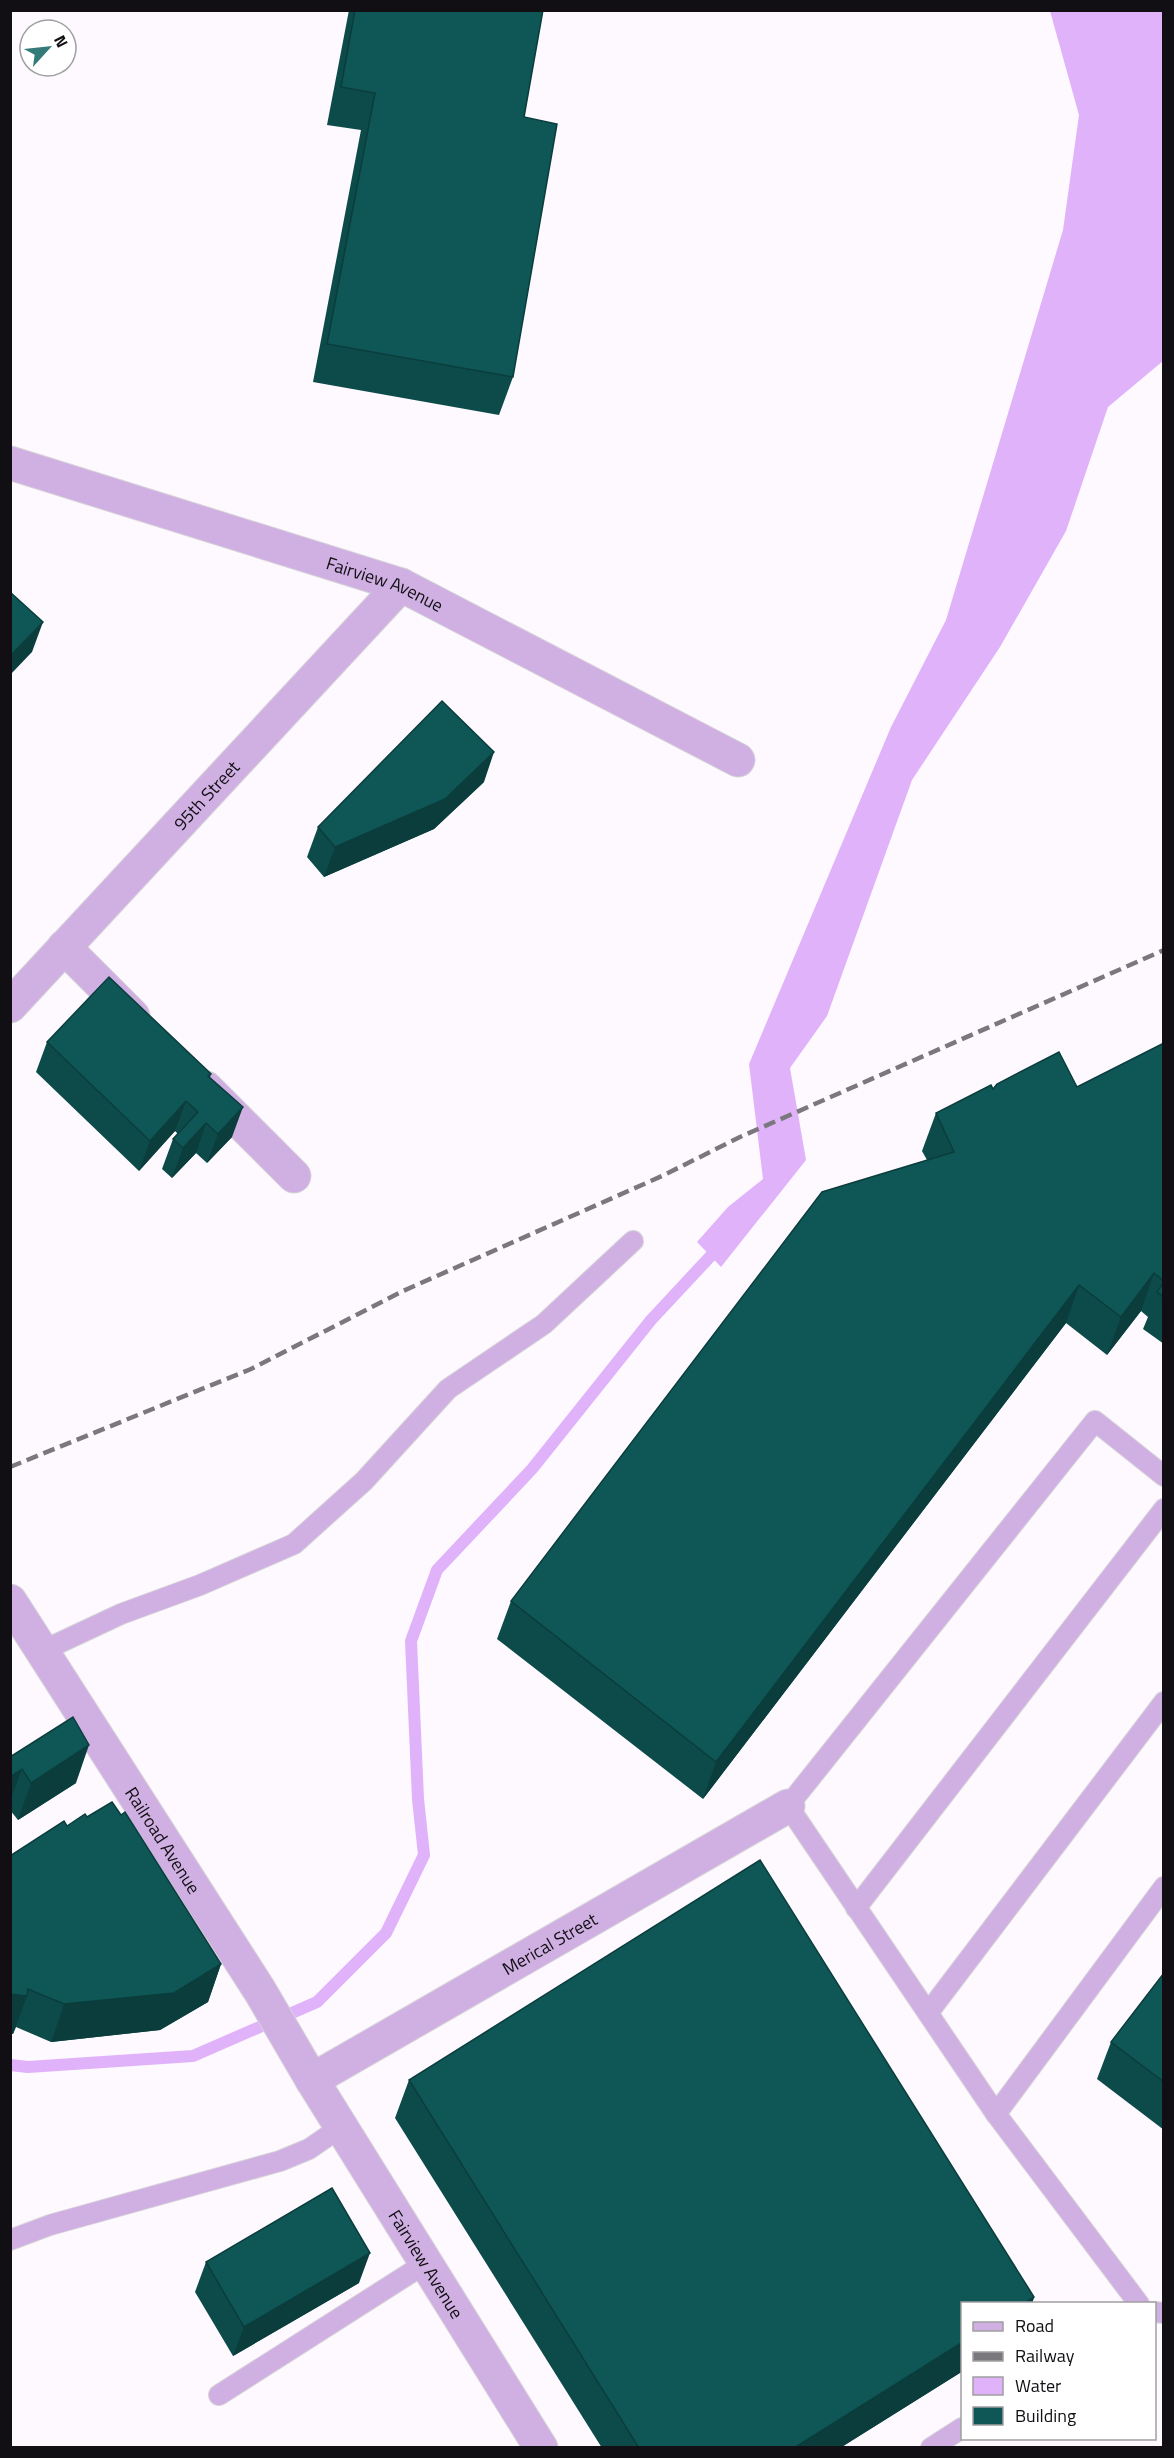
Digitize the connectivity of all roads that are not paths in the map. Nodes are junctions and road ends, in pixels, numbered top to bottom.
1 (10, 463) edge
2 (401, 585) junction
3 (738, 760) dead end
4 (64, 947) junction
5 (10, 1006) edge
6 (155, 1037) edge
7 (188, 1070) edge
8 (294, 1176) dead end
9 (633, 1240) dead end
10 (1164, 1476) edge
11 (1164, 1509) edge
12 (10, 1601) edge
13 (42, 1651) junction
14 (1164, 1702) edge
15 (788, 1806) junction
16 (1164, 1887) edge
17 (856, 1908) junction
18 (928, 2013) junction
19 (312, 2080) junction
20 (996, 2114) junction
21 (341, 2127) junction
22 (10, 2240) edge
23 (426, 2263) junction
24 (1137, 2302) edge
25 (219, 2395) dead end
26 (961, 2429) edge
27 (541, 2448) edge
28 (931, 2448) edge

1 - 2 street, Fairview Avenue
2 - 3 street, Fairview Avenue
2 - 4 street, 95th Street
4 - 5 street, 95th Street
4 - 6 street
7 - 8 street
9 - 13 lane
10 - 15 lane
11 - 17 lane
12 - 13 street, Railroad Avenue
13 - 19 street, Railroad Avenue
14 - 18 lane
15 - 17 lane
15 - 19 street, Merical Street
16 - 20 lane
17 - 18 lane
18 - 20 lane
19 - 21 street, Fairview Avenue
20 - 24 lane
21 - 22 lane
21 - 23 street, Fairview Avenue
23 - 25 lane
23 - 27 street, Fairview Avenue
26 - 28 lane

